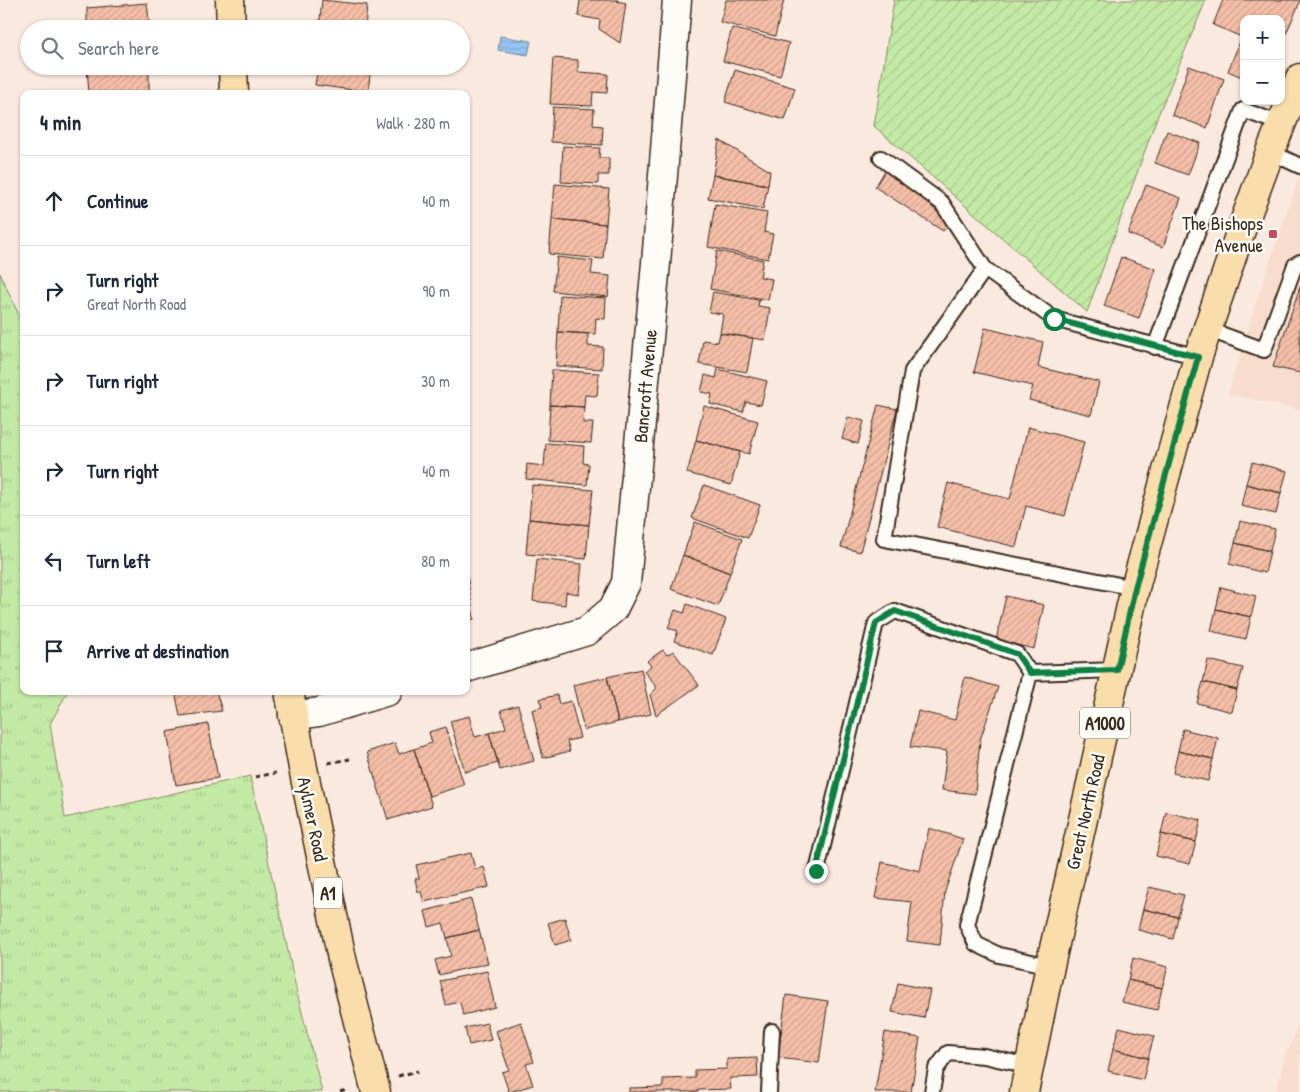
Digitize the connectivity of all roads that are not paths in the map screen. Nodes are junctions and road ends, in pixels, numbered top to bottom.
1 (230, 0) edge
2 (677, 0) edge
3 (231, 20) edge
4 (233, 75) edge
5 (1300, 78) edge
6 (234, 90) edge
7 (1281, 124) junction
8 (1270, 152) junction
9 (881, 158) dead end
10 (1300, 166) edge
11 (1300, 262) edge
12 (985, 269) junction
13 (1207, 329) junction
14 (1155, 347) junction
15 (1198, 357) junction
16 (1135, 588) junction
17 (470, 667) edge
18 (1117, 670) junction
19 (1030, 673) junction
20 (375, 695) edge
21 (291, 704) edge
22 (816, 871) dead end
23 (1050, 966) junction
24 (772, 1031) dead end
25 (1026, 1079) edge
26 (376, 1092) edge
27 (769, 1092) edge
28 (932, 1092) edge

1 - 3 main road
2 - 17 street, Bancroft Avenue
4 - 6 main road
5 - 7 main road, Great North Road / A1000
7 - 8 main road, Great North Road / A1000
7 - 14 lane
8 - 10 lane
8 - 13 main road, Great North Road / A1000
9 - 12 lane
11 - 13 lane
12 - 14 lane
12 - 16 lane
13 - 15 main road, Great North Road / A1000
14 - 15 lane
15 - 16 main road, Great North Road / A1000
16 - 18 main road, Great North Road / A1000
18 - 19 lane
18 - 23 main road, Great North Road / A1000
19 - 22 lane
19 - 23 lane
20 - 21 street
21 - 26 main road, Aylmer Road / A1
23 - 25 main road, Great North Road / A1000
24 - 27 lane
25 - 28 lane

